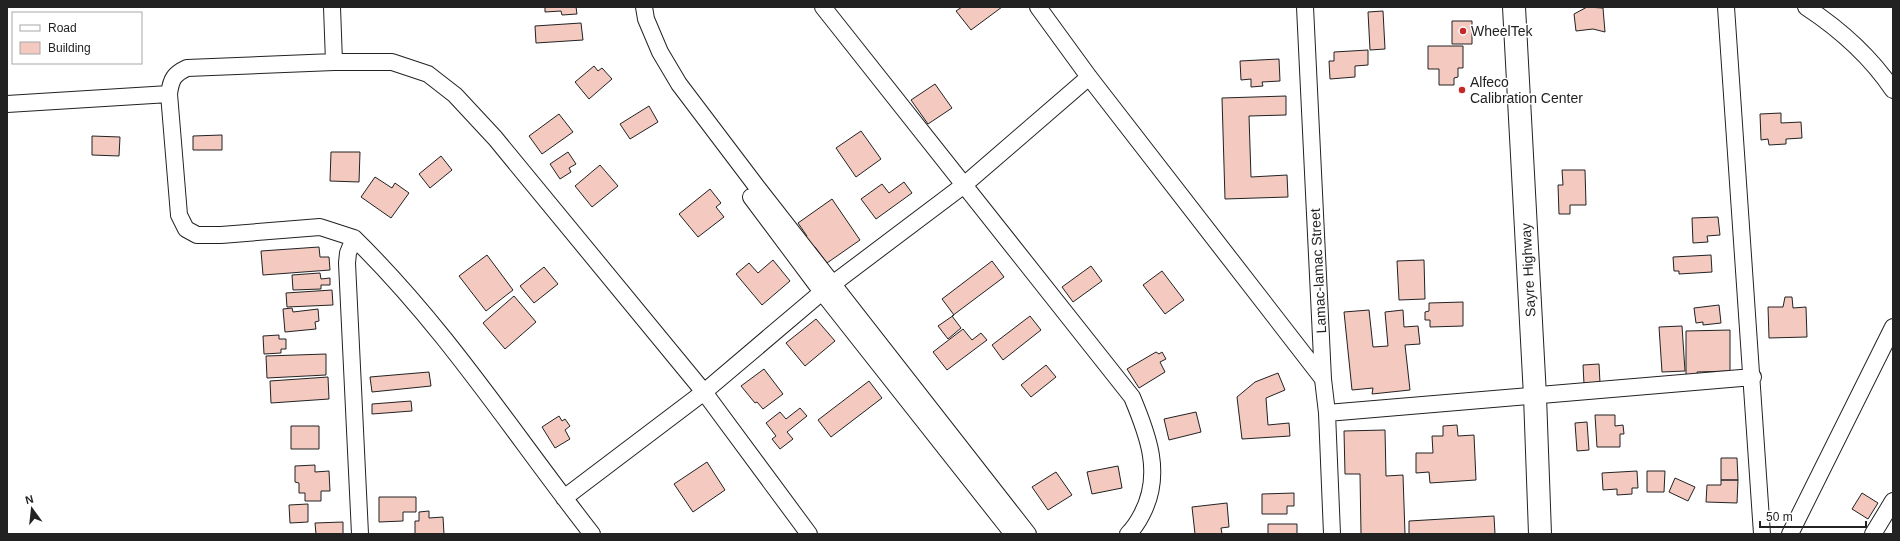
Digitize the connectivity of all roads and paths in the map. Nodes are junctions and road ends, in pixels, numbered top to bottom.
1 (332, 7) edge
2 (632, 7) edge
3 (644, 7) edge
4 (823, 7) edge
5 (1038, 7) edge
6 (1305, 7) edge
7 (1514, 7) edge
8 (1726, 7) edge
9 (1806, 7) edge
10 (334, 62) junction
11 (1089, 77) junction
12 (1893, 90) edge
13 (168, 94) junction
14 (7, 104) edge
15 (701, 122) junction
16 (964, 185) junction
17 (354, 238) junction
18 (828, 288) junction
19 (1893, 327) edge
20 (1753, 377) junction
21 (1323, 379) junction
22 (704, 392) junction
23 (1534, 396) junction
24 (1326, 413) junction
25 (942, 434) junction
26 (564, 498) junction
27 (1893, 501) edge
28 (360, 534) edge
29 (592, 534) edge
30 (809, 534) edge
31 (1013, 534) edge
32 (1028, 534) edge
33 (1128, 534) edge
34 (1332, 534) edge
35 (1540, 534) edge
36 (1762, 534) edge
37 (1790, 534) edge
38 (1873, 534) edge

1 - 10 street
2 - 15 street
3 - 15 street
4 - 16 street
5 - 11 street
6 - 21 street, Lamac-lamac Street
7 - 23 highway, Sayre Highway
8 - 20 street
9 - 12 street
10 - 13 street
10 - 22 street
11 - 16 street
11 - 21 street
13 - 14 street
13 - 17 street
15 - 18 street
16 - 18 street
16 - 33 street
17 - 26 street
17 - 28 street
18 - 22 street
18 - 25 street
19 - 37 street
20 - 23 street
20 - 36 street
21 - 24 street, Lamac-lamac Street
22 - 26 street
22 - 30 street
23 - 24 street
23 - 35 highway, Sayre Highway
24 - 34 street, Lamac-lamac Street
25 - 31 street
25 - 32 street
26 - 29 street
27 - 38 street

